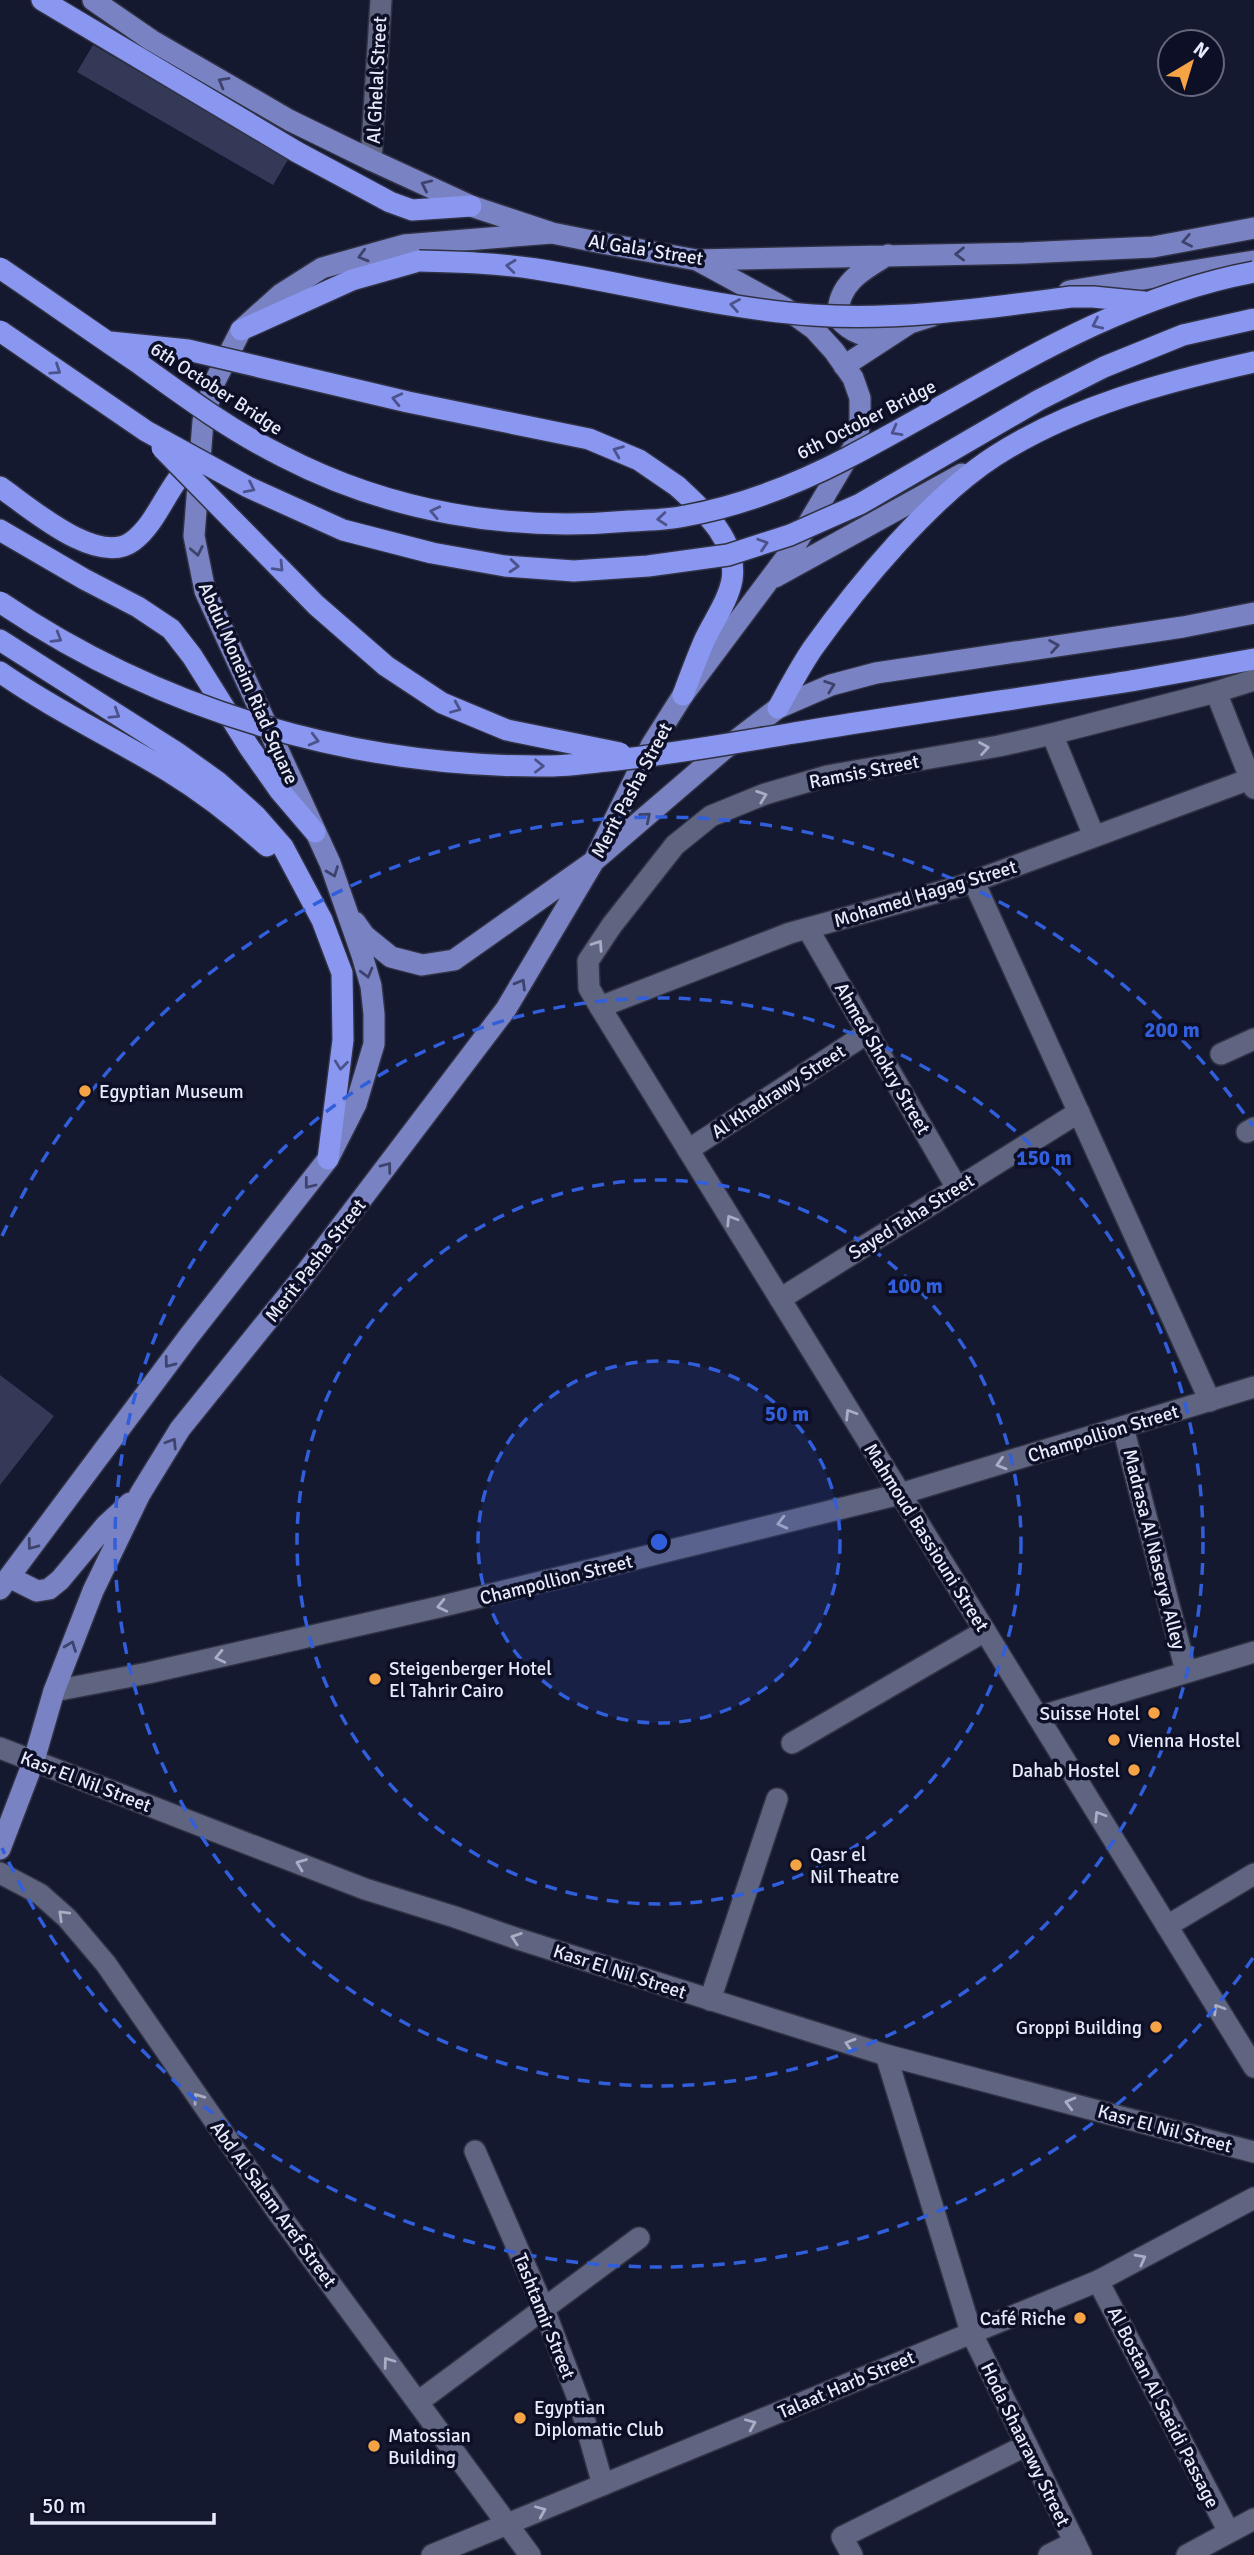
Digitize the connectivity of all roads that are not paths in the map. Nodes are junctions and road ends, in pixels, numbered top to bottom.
1 (42, 0) edge
2 (93, 0) edge
3 (381, 0) edge
4 (372, 160) junction
5 (471, 206) junction
6 (1254, 228) edge
7 (552, 233) junction
8 (888, 255) junction
9 (697, 260) junction
10 (1254, 261) edge
11 (0, 268) edge
12 (1254, 272) edge
13 (1144, 302) junction
14 (1254, 319) edge
15 (241, 330) junction
16 (0, 331) edge
17 (886, 338) junction
18 (108, 342) junction
19 (1254, 362) edge
20 (844, 366) junction
21 (146, 431) junction
22 (200, 454) junction
23 (995, 456) junction
24 (0, 487) edge
25 (0, 530) edge
26 (771, 579) junction
27 (0, 602) edge
28 (1254, 613) edge
29 (0, 640) edge
30 (1254, 659) edge
31 (0, 672) edge
32 (1254, 680) edge
33 (1216, 692) junction
34 (682, 695) junction
35 (778, 708) junction
36 (1052, 734) junction
37 (640, 758) junction
38 (1252, 783) edge
39 (315, 832) junction
40 (1094, 836) junction
41 (594, 861) junction
42 (296, 872) junction
43 (974, 882) junction
44 (346, 908) junction
45 (808, 929) junction
46 (600, 1007) junction
47 (869, 1032) junction
48 (1254, 1038) edge
49 (1222, 1054) dead end
50 (1079, 1112) junction
51 (688, 1150) junction
52 (328, 1159) junction
53 (957, 1188) junction
54 (780, 1299) junction
55 (1254, 1387) edge
56 (1210, 1401) junction
57 (1123, 1427) junction
58 (140, 1494) junction
59 (900, 1494) junction
60 (3, 1579) edge
61 (985, 1631) junction
62 (1254, 1652) edge
63 (1186, 1671) junction
64 (54, 1691) junction
65 (1038, 1717) junction
66 (792, 1743) dead end
67 (0, 1748) edge
68 (34, 1760) junction
69 (777, 1799) dead end
70 (0, 1849) edge
71 (0, 1873) edge
72 (1254, 1874) edge
73 (1167, 1926) junction
74 (710, 2000) junction
75 (886, 2055) junction
76 (1254, 2067) edge
77 (475, 2151) dead end
78 (1254, 2152) edge
79 (1254, 2198) edge
80 (639, 2238) dead end
81 (1098, 2281) junction
82 (544, 2309) junction
83 (971, 2332) junction
84 (418, 2402) junction
85 (1027, 2445) junction
86 (603, 2485) junction
87 (1254, 2519) edge
88 (509, 2524) junction
89 (1229, 2532) junction
90 (1078, 2548) edge
91 (432, 2555) edge
92 (530, 2555) edge
93 (852, 2555) edge
94 (1049, 2555) edge
95 (1187, 2555) edge

1 - 5 highway
4 -> 2 main road, Al Gala' Street
3 - 4 street, Al Ghelal Street
5 -> 4 main road, Al Gala' Street
5 - 7 main road, Al Gala' Street
6 -> 8 main road, Al Gala' Street
7 - 9 main road, Al Gala' Street
7 -> 15 main road, Abdul Moneim Riad Square
8 - 9 main road, Al Gala' Street
8 - 17 main road
9 - 20 main road, Merit Pasha Street
10 - 17 main road
11 - 18 highway, 6th October Bridge, bridge
12 - 13 highway, 6th October Bridge, bridge
13 -> 15 highway, bridge
13 -> 18 highway, 6th October Bridge, bridge
21 -> 14 highway, bridge
15 - 22 main road, Abdul Moneim Riad Square
16 -> 21 highway, bridge
17 - 20 main road
34 -> 18 highway, bridge
19 - 23 highway
20 - 26 main road, Merit Pasha Street
21 -> 37 highway, bridge
22 - 24 highway
22 -> 39 main road, Abdul Moneim Riad Square
23 - 26 main road
23 - 35 highway
25 - 39 highway
26 - 34 main road, Merit Pasha Street
27 -> 37 highway, bridge
35 -> 28 main road
29 -> 42 highway
30 - 37 highway, bridge
31 - 42 highway
32 - 33 street, Ramsis Street
33 - 36 street, Ramsis Street
33 - 38 street
34 - 41 main road, Merit Pasha Street
41 -> 35 main road
36 - 40 street
46 -> 36 street, Ramsis Street
38 - 40 street, Mohamed Hagag Street
39 -> 44 main road, Abdul Moneim Riad Square
40 - 43 street, Mohamed Hagag Street
41 - 44 main road
58 -> 41 main road, Merit Pasha Street
42 -> 52 highway
43 - 45 street, Mohamed Hagag Street
43 - 50 street
44 -> 52 main road
45 - 46 street, Mohamed Hagag Street
45 - 47 street, Ahmed Shokry Street
46 - 51 street, Mahmoud Bassiouni Street
47 - 51 street, Al Khadrawy Street
47 - 53 street, Ahmed Shokry Street
48 - 49 street
50 - 53 street, Sayed Taha Street
50 - 56 street
54 -> 51 street, Mahmoud Bassiouni Street
52 -> 60 main road
53 - 54 street, Sayed Taha Street
59 -> 54 street, Mahmoud Bassiouni Street
55 - 56 street, Champollion Street
56 - 57 street, Champollion Street
57 -> 59 street, Champollion Street
57 - 63 street, Madrasa Al Naserya Alley
58 - 60 main road
64 -> 58 main road, Merit Pasha Street
59 - 61 street, Mahmoud Bassiouni Street
59 -> 64 street, Champollion Street
61 - 65 street, Mahmoud Bassiouni Street
61 - 66 street
62 - 63 street
63 - 65 street
64 - 68 main road, Merit Pasha Street
73 -> 65 street, Mahmoud Bassiouni Street
67 - 68 street, Kasr El Nil Street
68 - 70 main road, Merit Pasha Street
74 -> 68 street, Kasr El Nil Street
69 - 74 street
84 -> 71 street, Abd Al Salam Aref Street
72 - 73 street
76 -> 73 street, Mahmoud Bassiouni Street
75 -> 74 street, Kasr El Nil Street
78 -> 75 street, Kasr El Nil Street
75 - 83 street, Hoda Shaarawy Street
77 - 82 street, Tashtamir Street
81 -> 79 street, Talaat Harb Street
80 - 82 street
81 - 83 street, Talaat Harb Street
81 - 89 street, Al Bostan Al Saeidi Passage
82 - 84 street
82 - 86 street, Tashtamir Street
83 - 85 street, Hoda Shaarawy Street
86 -> 83 street, Talaat Harb Street
84 - 88 street, Abd Al Salam Aref Street
85 - 90 street, Hoda Shaarawy Street
85 - 93 street
88 -> 86 street, Talaat Harb Street
87 - 89 street
88 - 91 street, Talaat Harb Street
88 - 92 street, Abd Al Salam Aref Street
89 - 95 street
90 - 94 street

